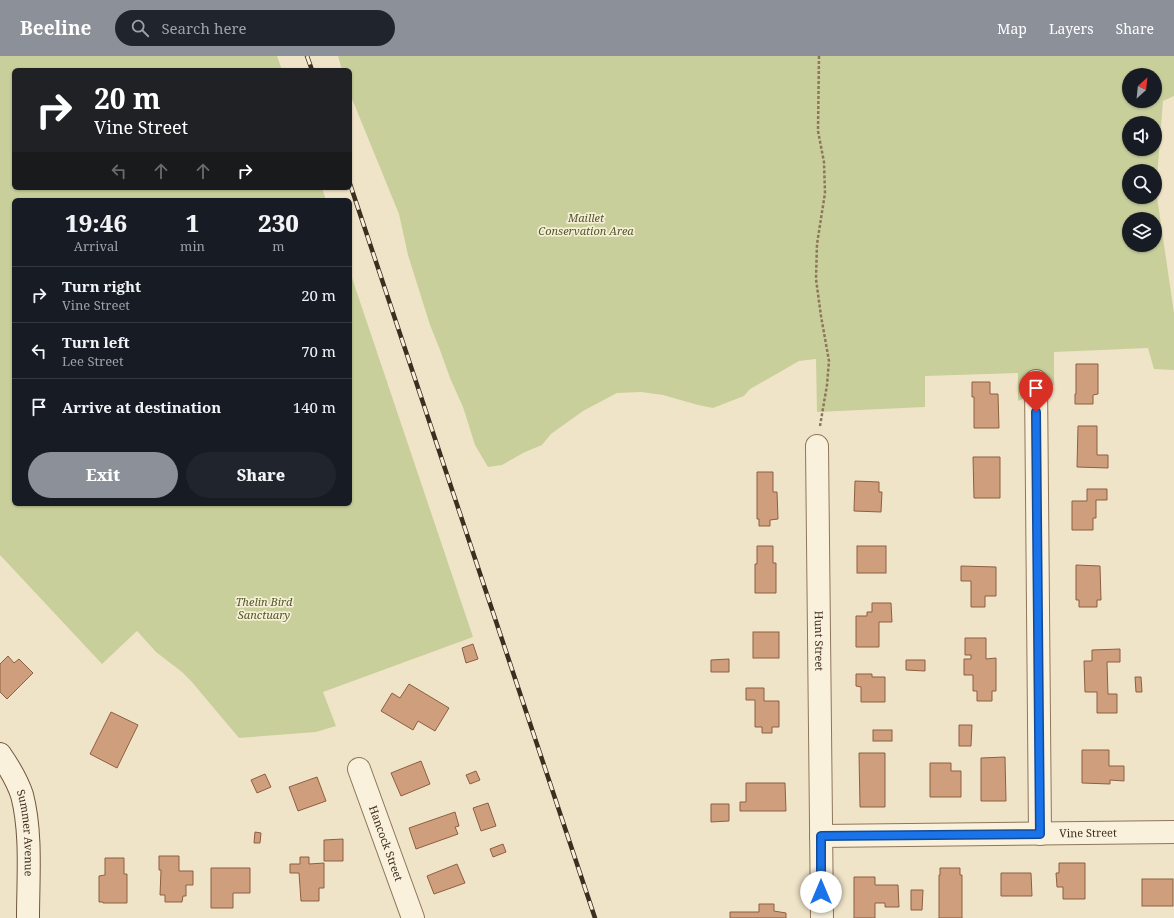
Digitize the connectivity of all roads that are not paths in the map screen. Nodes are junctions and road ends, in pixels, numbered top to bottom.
1 (1036, 381) dead end
2 (817, 446) road end
3 (0, 754) edge
4 (359, 769) dead end
5 (1174, 832) edge
6 (1040, 834) junction
7 (821, 836) junction
8 (28, 918) edge
9 (413, 918) edge
10 (822, 918) edge

1 - 6 street
2 - 7 street, Hunt Street
3 - 8 street, Summer Avenue
4 - 9 street, Hancock Street
5 - 6 street, Vine Street
6 - 7 street, Vine Street
7 - 10 street

